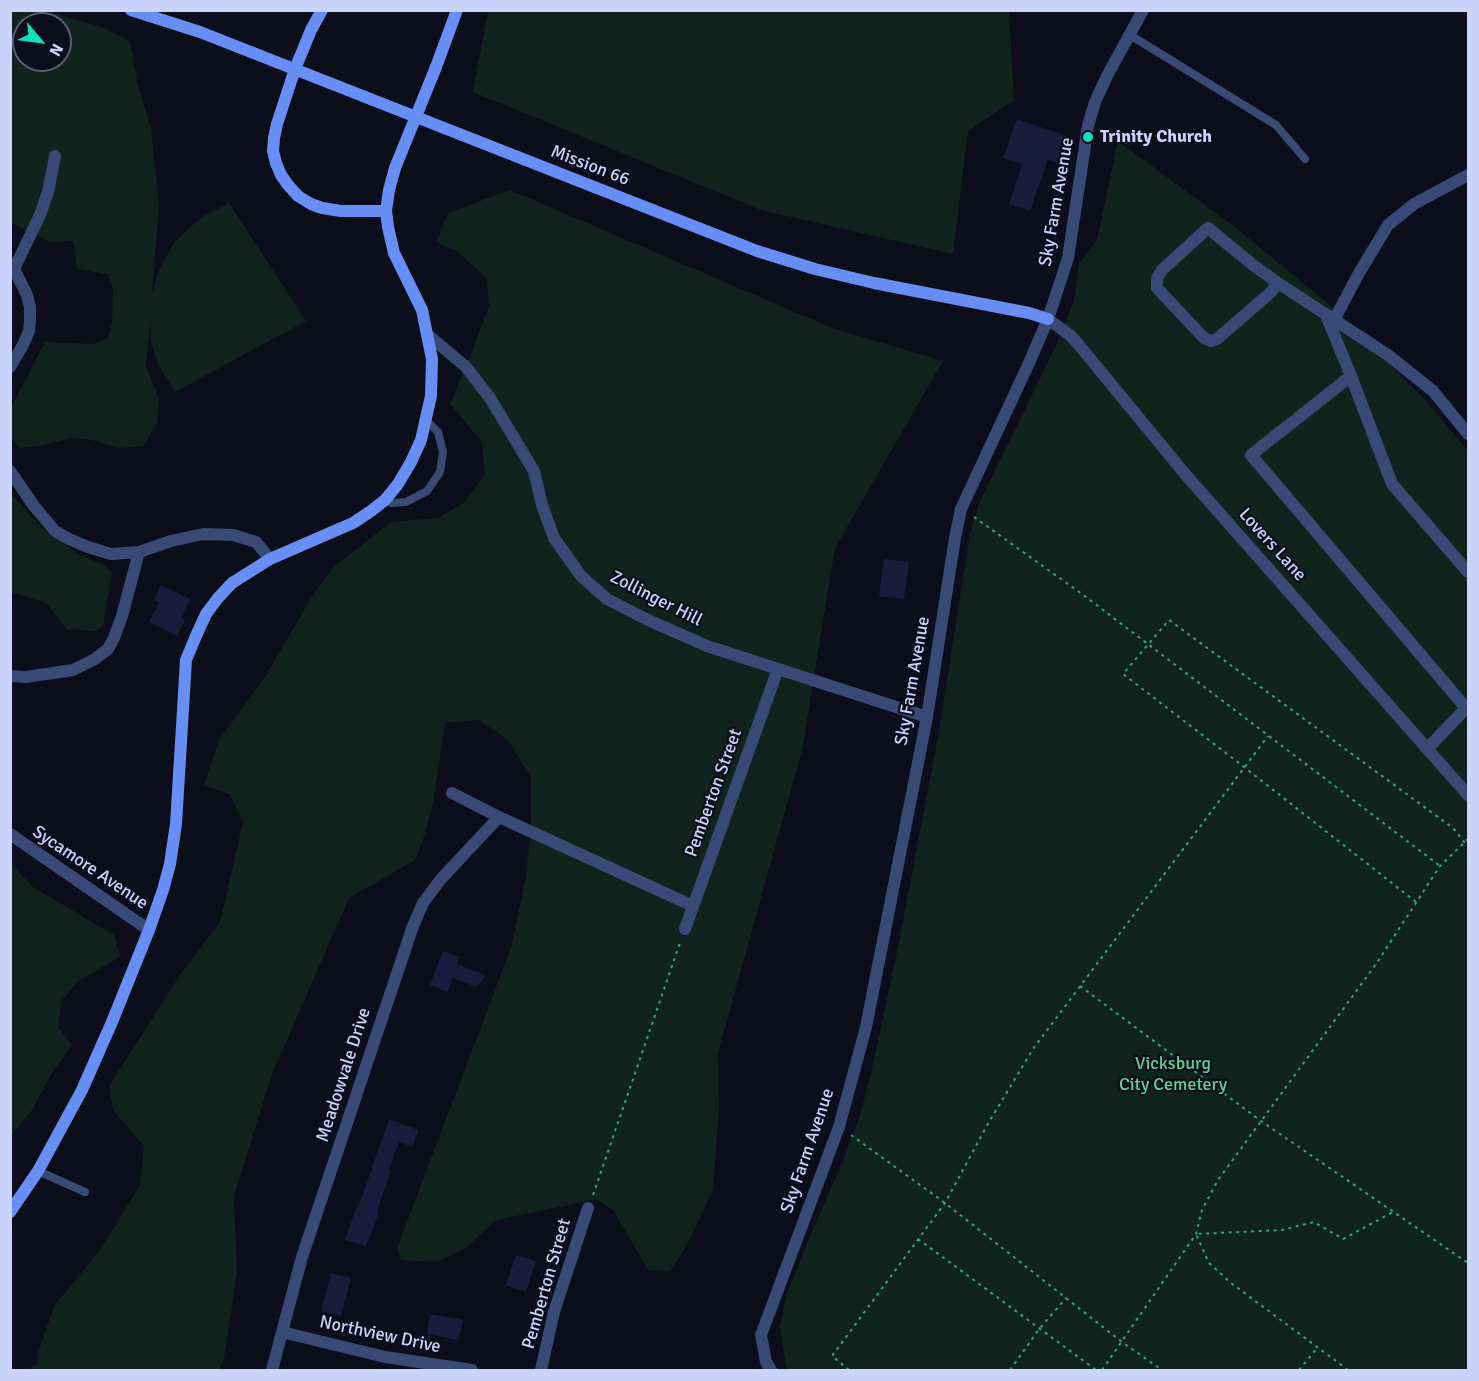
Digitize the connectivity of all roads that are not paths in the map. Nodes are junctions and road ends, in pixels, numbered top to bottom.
1 (130, 10) edge
2 (322, 10) edge
3 (457, 10) edge
4 (1143, 10) edge
5 (1130, 36) junction
6 (295, 69) junction
7 (55, 156) dead end
8 (1305, 159) dead end
9 (1468, 175) edge
10 (386, 211) junction
11 (12, 266) edge
12 (1278, 283) junction
13 (1330, 318) junction
14 (1048, 319) junction
15 (427, 334) junction
16 (10, 367) edge
17 (1352, 376) junction
18 (427, 421) junction
19 (1468, 434) edge
20 (10, 471) edge
21 (385, 500) junction
22 (139, 552) junction
23 (270, 560) junction
24 (1468, 572) edge
25 (778, 669) junction
26 (10, 676) edge
27 (1467, 707) edge
28 (927, 717) junction
29 (1428, 748) junction
30 (452, 793) dead end
31 (1468, 795) edge
32 (500, 818) junction
33 (10, 834) edge
34 (693, 906) junction
35 (685, 929) road end
36 (149, 930) junction
37 (38, 1171) junction
38 (85, 1192) dead end
39 (588, 1208) road end
40 (10, 1212) edge
41 (282, 1332) junction
42 (272, 1371) edge
43 (472, 1371) edge
44 (541, 1371) edge
45 (771, 1371) edge

1 - 6 street, Mission 66
2 - 6 street
3 - 10 street, bridge
4 - 5 street, Sky Farm Avenue
5 - 8 lane
5 - 14 street, Sky Farm Avenue
6 - 10 street
6 - 14 street, Mission 66
7 - 11 street
9 - 13 street
10 - 15 street
11 - 16 street
12 - 12 street
12 - 13 street
13 - 17 street
13 - 19 street
14 - 28 street, Sky Farm Avenue
14 - 29 street, Lovers Lane
15 - 18 street
15 - 25 street, Zollinger Hill
17 - 24 street
17 - 27 street
18 - 21 street
18 - 21 lane
20 - 22 street
21 - 23 street
22 - 23 street
22 - 26 street
23 - 36 street
25 - 28 street, Zollinger Hill
25 - 34 street, Pemberton Street
27 - 29 street
28 - 45 street, Sky Farm Avenue
29 - 31 street, Lovers Lane
30 - 32 street
32 - 34 street
32 - 41 street, Meadowvale Drive
33 - 36 street, Sycamore Avenue
34 - 35 street, Pemberton Street
36 - 37 street
37 - 38 lane
37 - 40 street
39 - 44 street, Pemberton Street
41 - 42 street, Meadowvale Drive
41 - 43 street, Northview Drive

